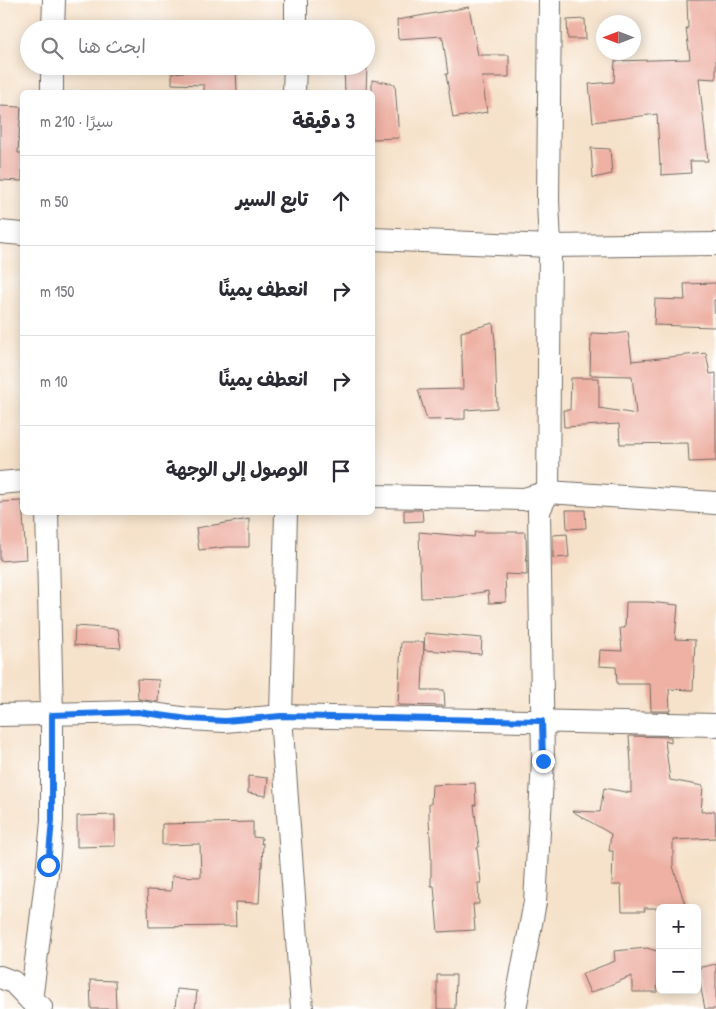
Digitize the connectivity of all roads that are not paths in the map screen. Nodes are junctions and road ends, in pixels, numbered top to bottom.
1 (54, 0) edge
2 (296, 0) edge
3 (550, 0) edge
4 (53, 20) edge
5 (296, 20) edge
6 (52, 75) edge
7 (295, 75) edge
8 (52, 90) edge
9 (294, 90) edge
10 (0, 232) edge
11 (20, 234) edge
12 (375, 239) edge
13 (716, 244) edge
14 (550, 246) junction
15 (20, 481) edge
16 (0, 483) edge
17 (548, 492) junction
18 (375, 496) edge
19 (716, 503) edge
20 (47, 515) edge
21 (286, 515) edge
22 (52, 715) junction
23 (0, 716) edge
24 (281, 716) junction
25 (542, 721) junction
26 (716, 725) edge
27 (0, 977) edge
28 (38, 1005) edge
29 (302, 1009) edge
30 (515, 1009) edge

1 - 4 street
2 - 5 street
3 - 14 street
6 - 8 street
7 - 9 street
10 - 11 street
12 - 14 street
13 - 14 street
14 - 17 street
15 - 16 street
17 - 18 street
17 - 19 street
17 - 25 street
20 - 22 street
21 - 24 street
22 - 23 street
22 - 24 street
22 - 28 street
24 - 25 street
24 - 29 street
25 - 26 street
25 - 30 street
27 - 28 street

